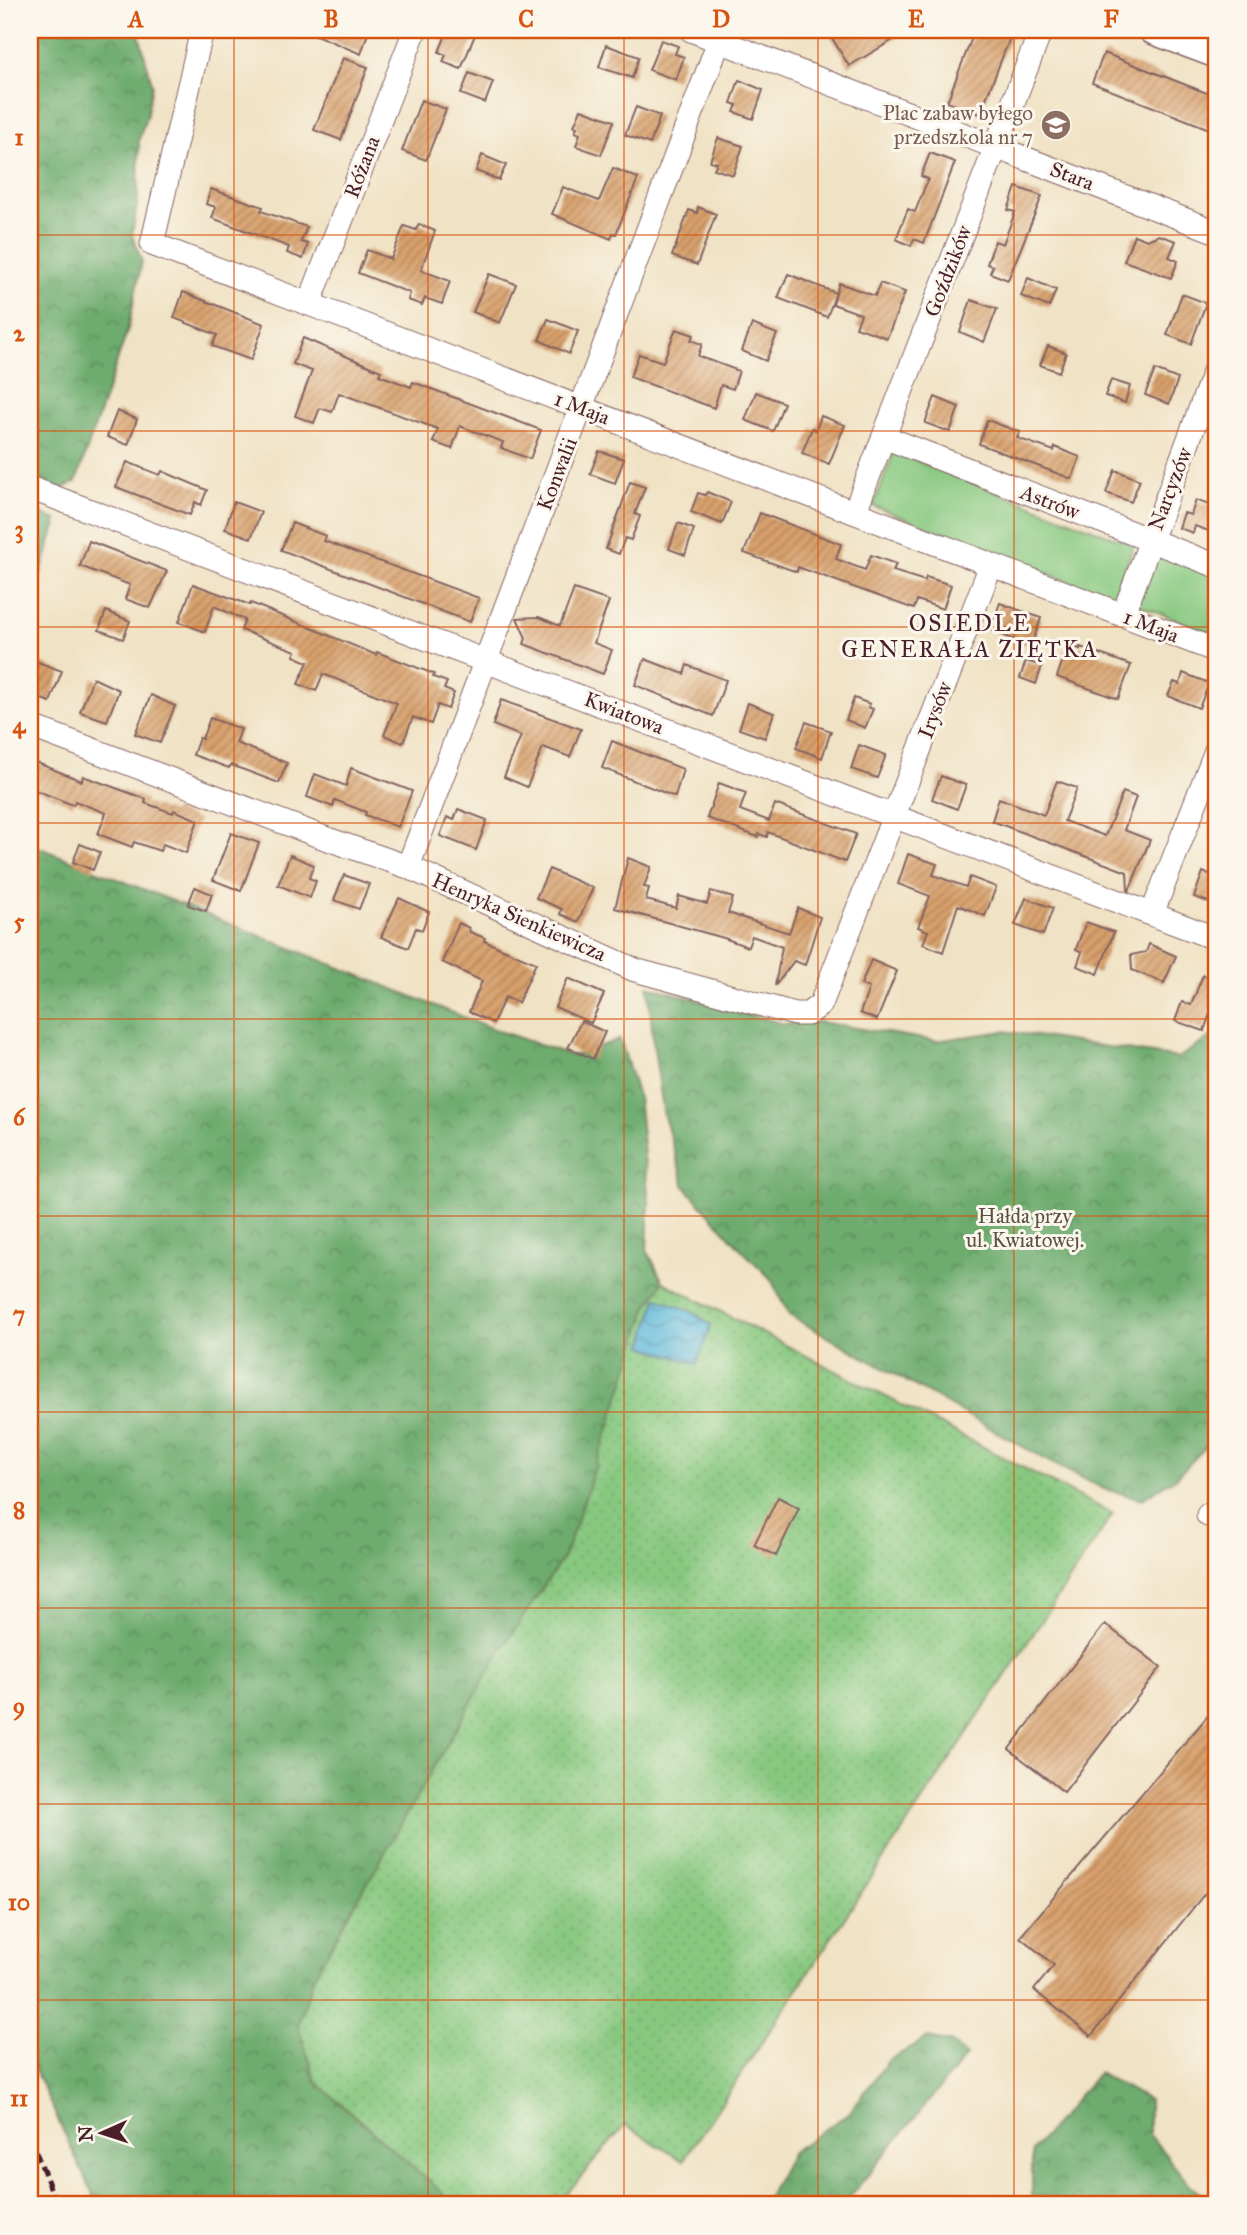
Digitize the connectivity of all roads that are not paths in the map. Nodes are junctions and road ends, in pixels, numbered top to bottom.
1 (202, 30) edge
2 (415, 30) edge
3 (691, 30) edge
4 (1041, 30) edge
5 (1153, 30) edge
6 (719, 41) junction
7 (1217, 54) edge
8 (995, 147) junction
9 (1217, 232) edge
10 (309, 304) junction
11 (1217, 364) edge
12 (581, 408) junction
13 (884, 437) junction
14 (30, 488) edge
15 (855, 511) junction
16 (1150, 541) junction
17 (991, 565) junction
18 (1217, 566) edge
19 (1122, 615) junction
20 (1217, 651) edge
21 (486, 661) junction
22 (30, 726) edge
23 (1217, 748) edge
24 (894, 816) junction
25 (408, 867) junction
26 (1152, 914) junction
27 (1217, 939) edge

1 - 10 street, 1 Maja
2 - 10 street, Różana
3 - 6 street, Stara
4 - 8 street, Goździków
5 - 7 street
6 - 8 street, Stara
6 - 12 street, Konwalii
8 - 9 street, Stara
8 - 13 street, Goździków
10 - 12 street, 1 Maja
11 - 16 street, Narcyzów
12 - 15 street, 1 Maja
12 - 21 street, Konwalii
13 - 15 street, Goździków
13 - 16 street, Astrów
14 - 21 street, Kwiatowa
15 - 17 street, 1 Maja
16 - 18 street, Astrów
16 - 19 street, Narcyzów
17 - 19 street, 1 Maja
17 - 24 street, Irysów
19 - 20 street, 1 Maja
21 - 24 street, Kwiatowa
21 - 25 street, Konwalii
22 - 25 street, Henryka Sienkiewicza
23 - 26 street
24 - 25 street, Henryka Sienkiewicza
24 - 26 street, Kwiatowa
26 - 27 street, Kwiatowa

